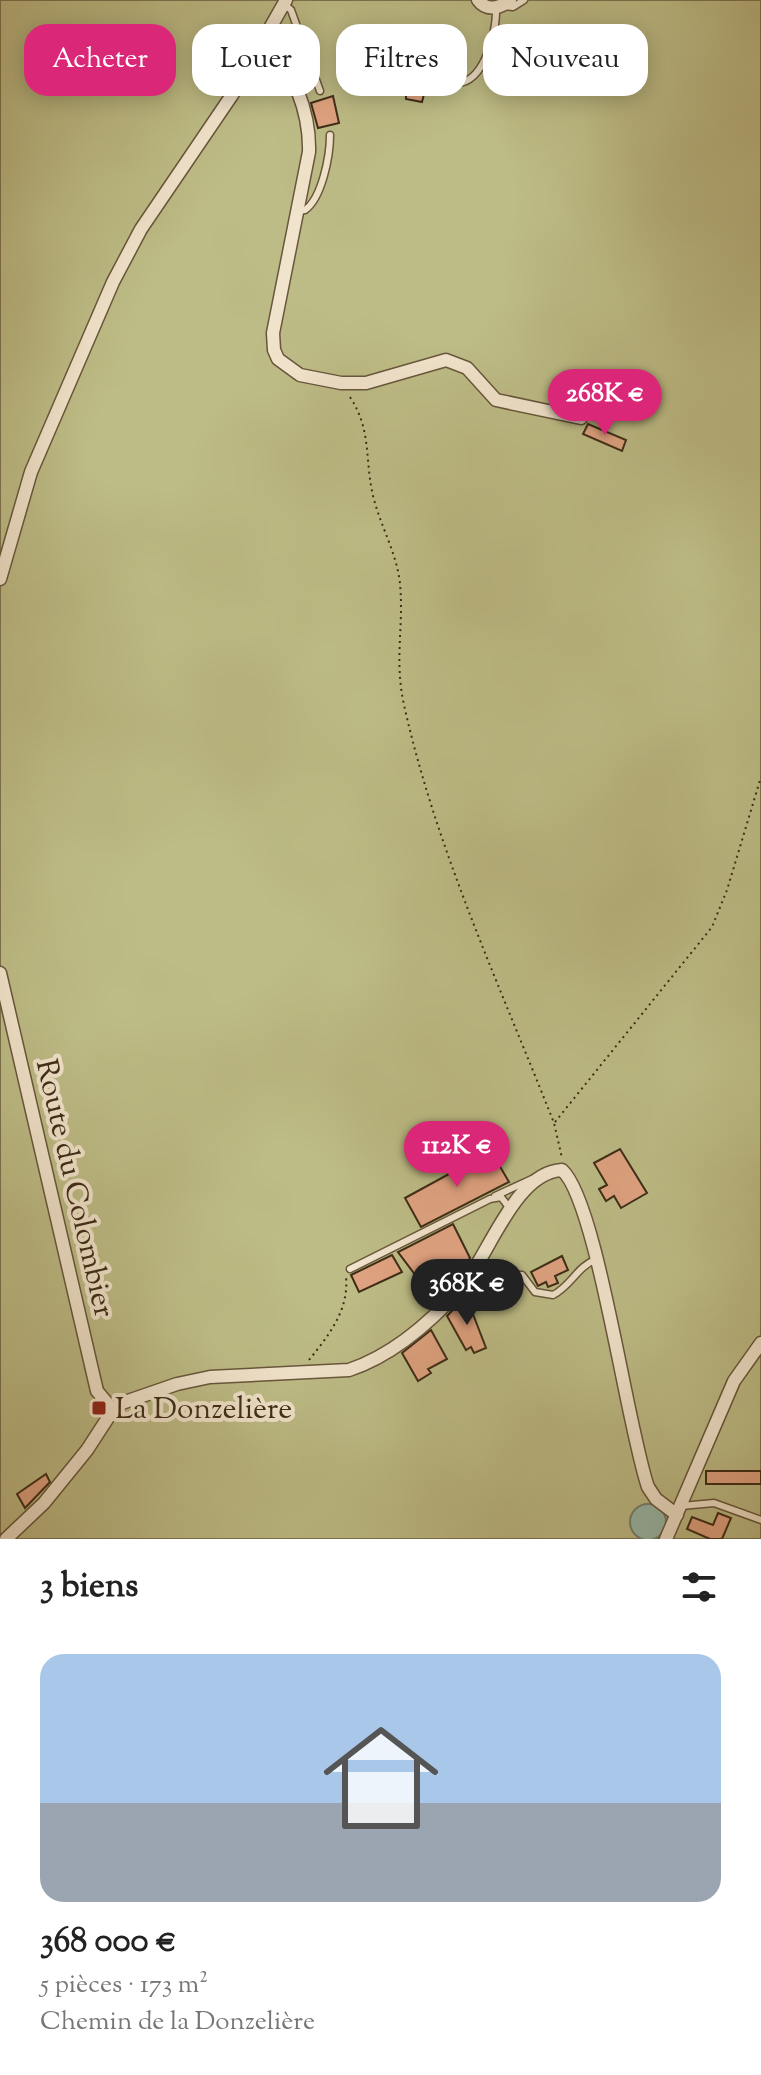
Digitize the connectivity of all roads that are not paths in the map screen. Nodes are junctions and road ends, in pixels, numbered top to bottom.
1 (478, 0) edge
2 (524, 0) edge
3 (285, 2) edge
4 (503, 4) edge
5 (273, 24) edge
6 (296, 24) edge
7 (467, 81) edge
8 (231, 96) edge
9 (298, 96) edge
10 (330, 135) dead end
11 (297, 211) junction
12 (581, 418) dead end
13 (0, 579) edge
14 (0, 973) edge
15 (539, 1176) junction
16 (490, 1199) junction
17 (511, 1210) junction
18 (595, 1260) junction
19 (350, 1269) road end
20 (461, 1288) junction
21 (761, 1343) edge
22 (113, 1410) junction
23 (760, 1509) edge
24 (679, 1510) junction
25 (753, 1517) junction
26 (761, 1520) edge
27 (6, 1539) edge
28 (666, 1539) edge

1 - 4 street
2 - 4 lane
3 - 5 street
3 - 6 lane
4 - 7 lane
8 - 13 street
9 - 11 street
10 - 11 lane
11 - 12 street
14 - 22 street, Route du Colombier
15 - 16 lane
15 - 17 street
15 - 18 street
16 - 17 lane
16 - 19 lane
17 - 20 street
18 - 20 lane
18 - 24 street
20 - 22 street
21 - 24 street
22 - 27 street
23 - 25 lane
24 - 25 lane
24 - 28 street
25 - 26 lane

